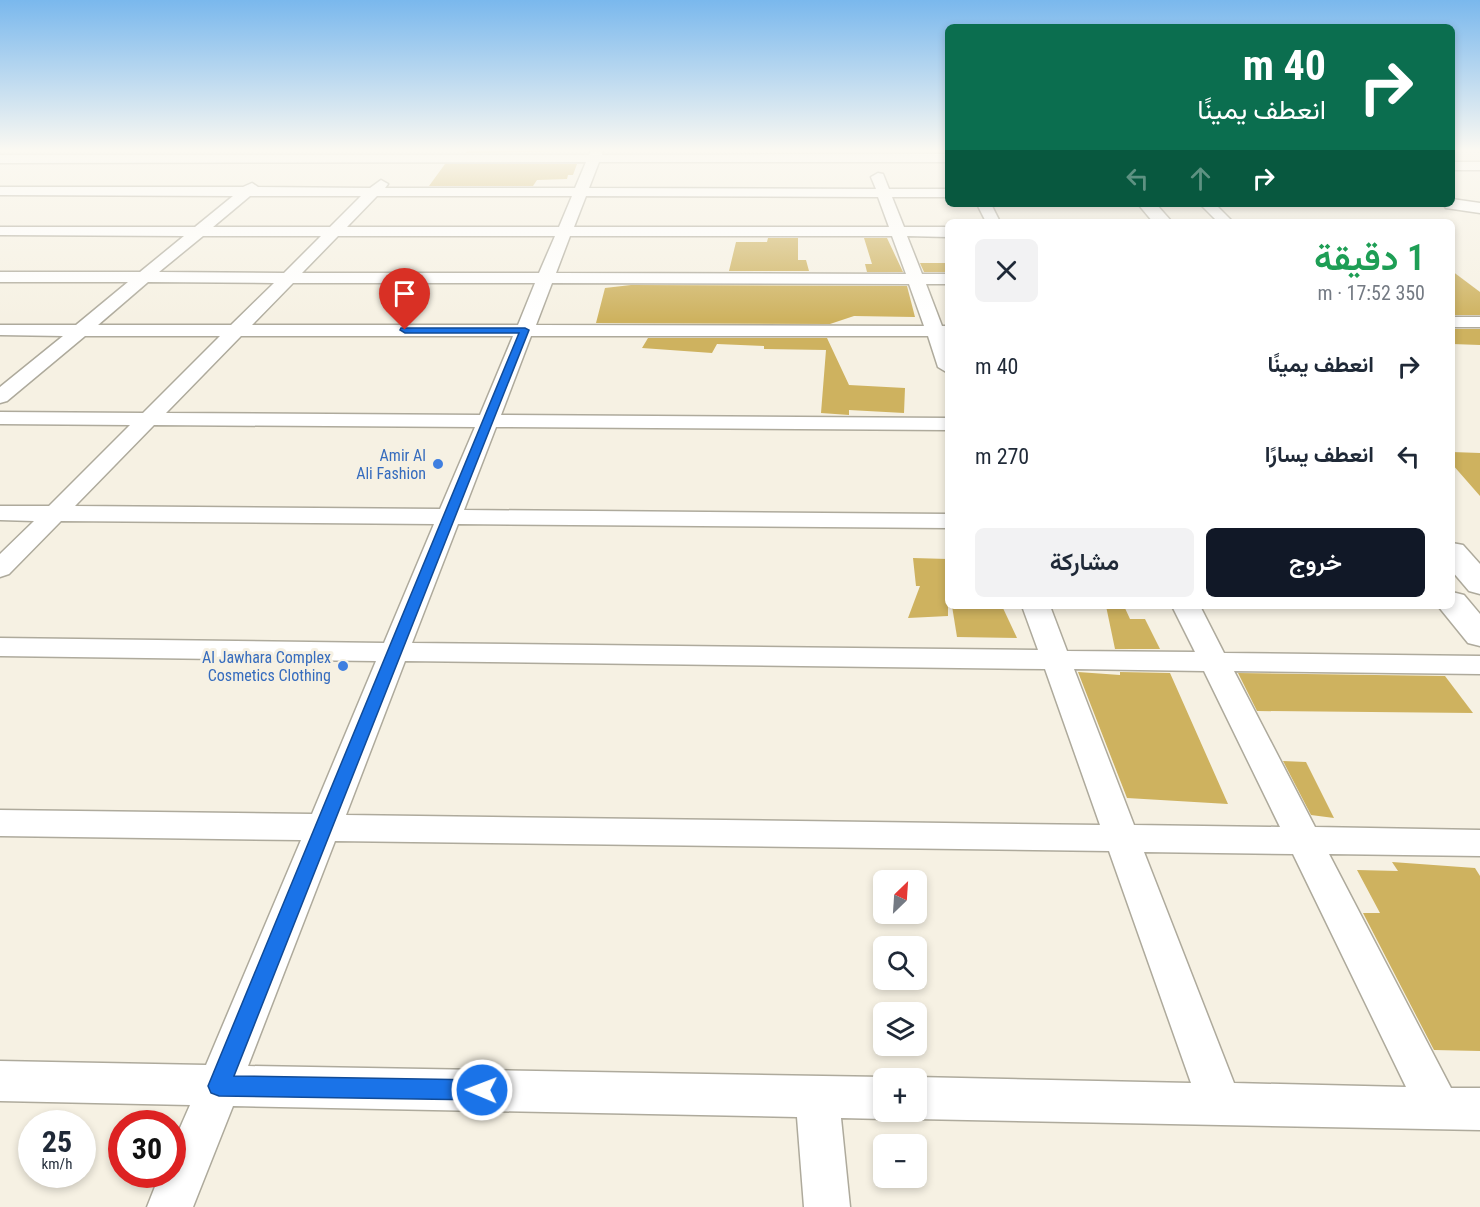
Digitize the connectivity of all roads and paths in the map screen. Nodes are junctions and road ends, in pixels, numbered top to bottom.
1 (62, 207) edge
2 (228, 207) edge
3 (358, 207) edge
4 (574, 207) edge
5 (889, 207) edge
6 (1150, 207) edge
7 (1211, 207) edge
8 (1160, 219) edge
9 (1223, 219) edge
10 (0, 231) edge
11 (25, 231) junction
12 (200, 231) junction
13 (334, 231) junction
14 (565, 231) junction
15 (898, 232) junction
16 (945, 232) edge
17 (0, 247) edge
18 (0, 277) edge
19 (143, 278) junction
20 (288, 278) junction
21 (545, 279) junction
22 (916, 279) junction
23 (945, 279) edge
24 (1455, 312) edge
25 (1480, 312) edge
26 (1455, 322) edge
27 (1480, 322) edge
28 (0, 330) edge
29 (81, 330) junction
30 (237, 330) junction
31 (525, 330) junction
32 (941, 331) edge
33 (945, 352) edge
34 (0, 397) edge
35 (0, 418) edge
36 (149, 419) junction
37 (488, 421) junction
38 (945, 424) edge
39 (0, 513) edge
40 (55, 514) junction
41 (449, 517) junction
42 (945, 521) edge
43 (1455, 555) edge
44 (0, 569) edge
45 (1480, 584) edge
46 (1455, 606) edge
47 (1037, 609) edge
48 (1188, 609) edge
49 (1480, 635) edge
50 (0, 647) edge
51 (394, 652) junction
52 (1056, 660) junction
53 (1214, 662) junction
54 (1480, 665) edge
55 (0, 823) edge
56 (323, 827) junction
57 (1122, 838) junction
58 (1304, 841) junction
59 (1480, 843) edge
60 (0, 1081) edge
61 (219, 1086) junction
62 (816, 1096) junction
63 (873, 1098) edge
64 (927, 1098) edge
65 (1220, 1104) junction
66 (1439, 1108) junction
67 (1480, 1109) edge
68 (170, 1207) edge
69 (827, 1207) edge

1 - 11 street
2 - 12 street
3 - 13 street
4 - 14 street
5 - 15 street
6 - 8 main road
7 - 9 street
10 - 11 street
11 - 12 street
11 - 17 street
12 - 13 street
12 - 19 street
13 - 14 street
13 - 20 street
14 - 15 street
14 - 21 street
15 - 16 street
15 - 22 street
18 - 19 street
19 - 20 street
19 - 29 street
20 - 21 street
20 - 30 street
21 - 22 street
21 - 31 street
22 - 23 street
22 - 32 street
24 - 25 street
26 - 27 street
28 - 29 street
29 - 30 street
29 - 34 street
30 - 31 street
30 - 36 street
31 - 32 street
31 - 37 street
32 - 33 street
35 - 36 street
36 - 37 street
36 - 40 street
37 - 38 street
37 - 41 street
39 - 40 street
40 - 41 street
40 - 44 street
41 - 42 street
41 - 51 street
43 - 45 main road
46 - 49 main road
47 - 52 street
48 - 53 street
50 - 51 street
51 - 52 street
51 - 56 street
52 - 53 street
52 - 57 street
53 - 54 street
53 - 58 street
55 - 56 street
56 - 57 street
56 - 61 street
57 - 58 street
57 - 65 street
58 - 59 street
58 - 66 street
60 - 61 street
61 - 62 street
61 - 68 street
62 - 63 street
62 - 69 street
64 - 65 street
65 - 66 street
66 - 67 street

